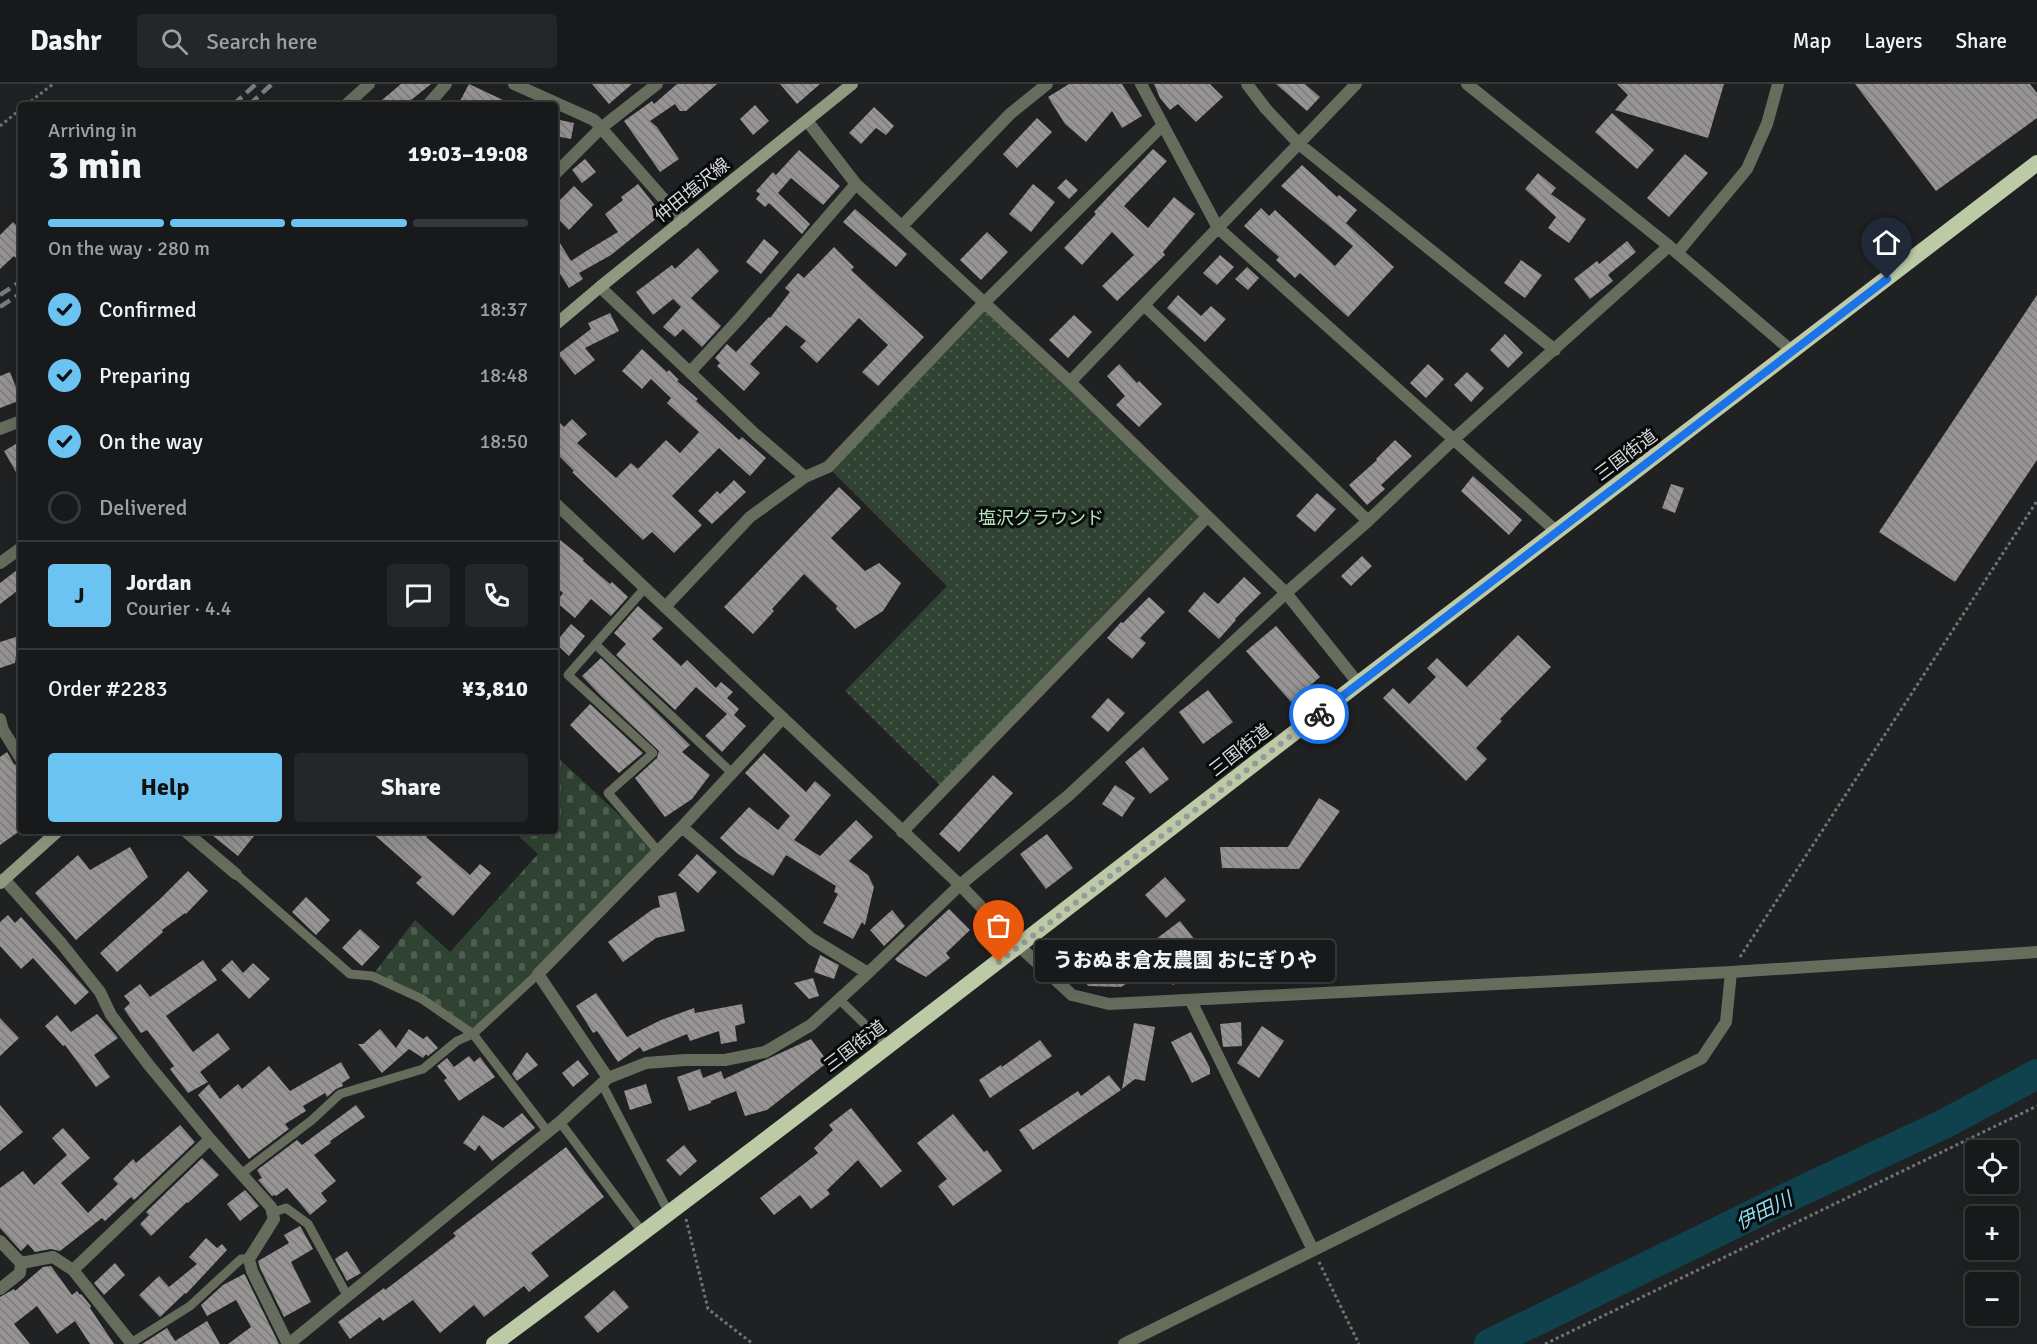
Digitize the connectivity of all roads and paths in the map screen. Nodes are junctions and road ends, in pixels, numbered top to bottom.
1 (53, 84) edge
2 (369, 84) edge
3 (446, 84) edge
4 (514, 84) edge
5 (657, 84) edge
6 (852, 84) edge
7 (1047, 84) edge
8 (1141, 84) edge
9 (1247, 84) edge
10 (1356, 84) edge
11 (1467, 84) edge
12 (1778, 84) edge
13 (30, 102) edge
14 (349, 102) edge
15 (431, 102) edge
16 (554, 102) edge
17 (558, 104) edge
18 (18, 111) edge
19 (808, 122) junction
20 (1163, 125) junction
21 (0, 126) edge
22 (601, 128) junction
23 (1299, 144) junction
24 (2037, 163) edge
25 (558, 171) edge
26 (856, 184) junction
27 (683, 221) junction
28 (902, 226) junction
29 (1218, 228) junction
30 (1673, 249) junction
31 (600, 287) junction
32 (984, 303) junction
33 (1144, 305) junction
34 (558, 322) edge
35 (1555, 350) junction
36 (1792, 352) junction
37 (691, 371) junction
38 (1070, 382) junction
39 (18, 422) edge
40 (0, 429) edge
41 (1454, 440) junction
42 (805, 477) junction
43 (2037, 501) edge
44 (558, 506) edge
45 (1207, 517) junction
46 (1368, 521) junction
47 (1557, 532) junction
48 (18, 550) edge
49 (0, 563) edge
50 (645, 588) junction
51 (1286, 593) junction
52 (665, 607) junction
53 (595, 644) junction
54 (1358, 683) junction
55 (783, 718) junction
56 (0, 719) edge
57 (18, 754) edge
58 (732, 773) junction
59 (682, 827) junction
60 (902, 832) junction
61 (55, 834) edge
62 (189, 834) edge
63 (658, 851) junction
64 (236, 874) joint
65 (2, 881) edge
66 (960, 885) junction
67 (1018, 946) junction
68 (2037, 952) edge
69 (1731, 972) junction
70 (868, 973) junction
71 (538, 974) junction
72 (839, 999) junction
73 (1191, 1000) junction
74 (473, 1034) junction
75 (887, 1046) junction
76 (605, 1081) junction
77 (2037, 1106) edge
78 (560, 1122) junction
79 (548, 1132) junction
80 (210, 1139) junction
81 (241, 1174) junction
82 (675, 1208) junction
83 (271, 1213) junction
84 (643, 1233) junction
85 (0, 1241) edge
86 (1313, 1250) junction
87 (249, 1259) junction
88 (21, 1263) junction
89 (73, 1270) junction
90 (0, 1289) edge
91 (348, 1297) junction
92 (132, 1343) edge
93 (289, 1344) edge
94 (494, 1344) edge
95 (753, 1344) edge
96 (1124, 1344) edge
97 (1359, 1344) edge
98 (1545, 1344) edge

1 - 13 path
2 - 14 street
3 - 15 street
4 - 16 street
5 - 22 street
6 - 19 main road, 仲田塩沢線
7 - 28 street
8 - 20 street
9 - 23 street
10 - 23 street
11 - 30 street
12 - 30 street
17 - 22 street
18 - 21 path
19 - 26 street
19 - 27 main road, 仲田塩沢線
20 - 29 street
20 - 32 street
22 - 25 street
22 - 27 street
23 - 29 street
23 - 35 street
24 - 36 highway, 三国街道
26 - 28 street
26 - 37 street
27 - 31 main road, 仲田塩沢線
28 - 32 street
29 - 33 street
29 - 41 street
30 - 35 street
30 - 36 street
31 - 34 main road, 仲田塩沢線
31 - 37 street
32 - 38 street
32 - 42 street
33 - 38 street
33 - 46 street
35 - 41 street
36 - 47 highway, 三国街道
37 - 42 street
38 - 45 street
39 - 40 street
41 - 46 street
41 - 47 street
42 - 52 street
43 - 69 path
44 - 50 street
45 - 51 street
45 - 60 street
46 - 51 street
47 - 54 highway, 三国街道
48 - 49 street
50 - 52 street
50 - 53 lane
51 - 54 street
51 - 66 street
52 - 55 street
53 - 58 lane
53 - 63 lane
54 - 67 highway, 三国街道
55 - 58 street
55 - 60 street
56 - 57 street
58 - 59 street
59 - 63 street
59 - 70 street
60 - 66 street
61 - 65 main road
62 - 64 street
63 - 71 street
64 - 74 lane
65 - 80 street
66 - 67 street
66 - 70 street
67 - 73 street
67 - 75 highway, 三国街道
68 - 69 street
69 - 73 street
69 - 86 street
70 - 72 street
71 - 74 lane
71 - 76 street
72 - 75 lane
72 - 76 street
73 - 86 street
74 - 79 lane
74 - 81 lane
75 - 82 highway, 三国街道
76 - 78 street
76 - 82 lane
77 - 98 path
78 - 79 street
78 - 84 lane
79 - 91 street
80 - 81 street
80 - 89 street
81 - 83 street
82 - 84 highway, 三国街道
82 - 95 path
83 - 87 street
83 - 91 lane
84 - 94 highway, 三国街道
85 - 88 street
86 - 96 street
86 - 97 path
87 - 92 lane
87 - 93 street
88 - 89 street
88 - 90 street
89 - 92 street
91 - 93 street

